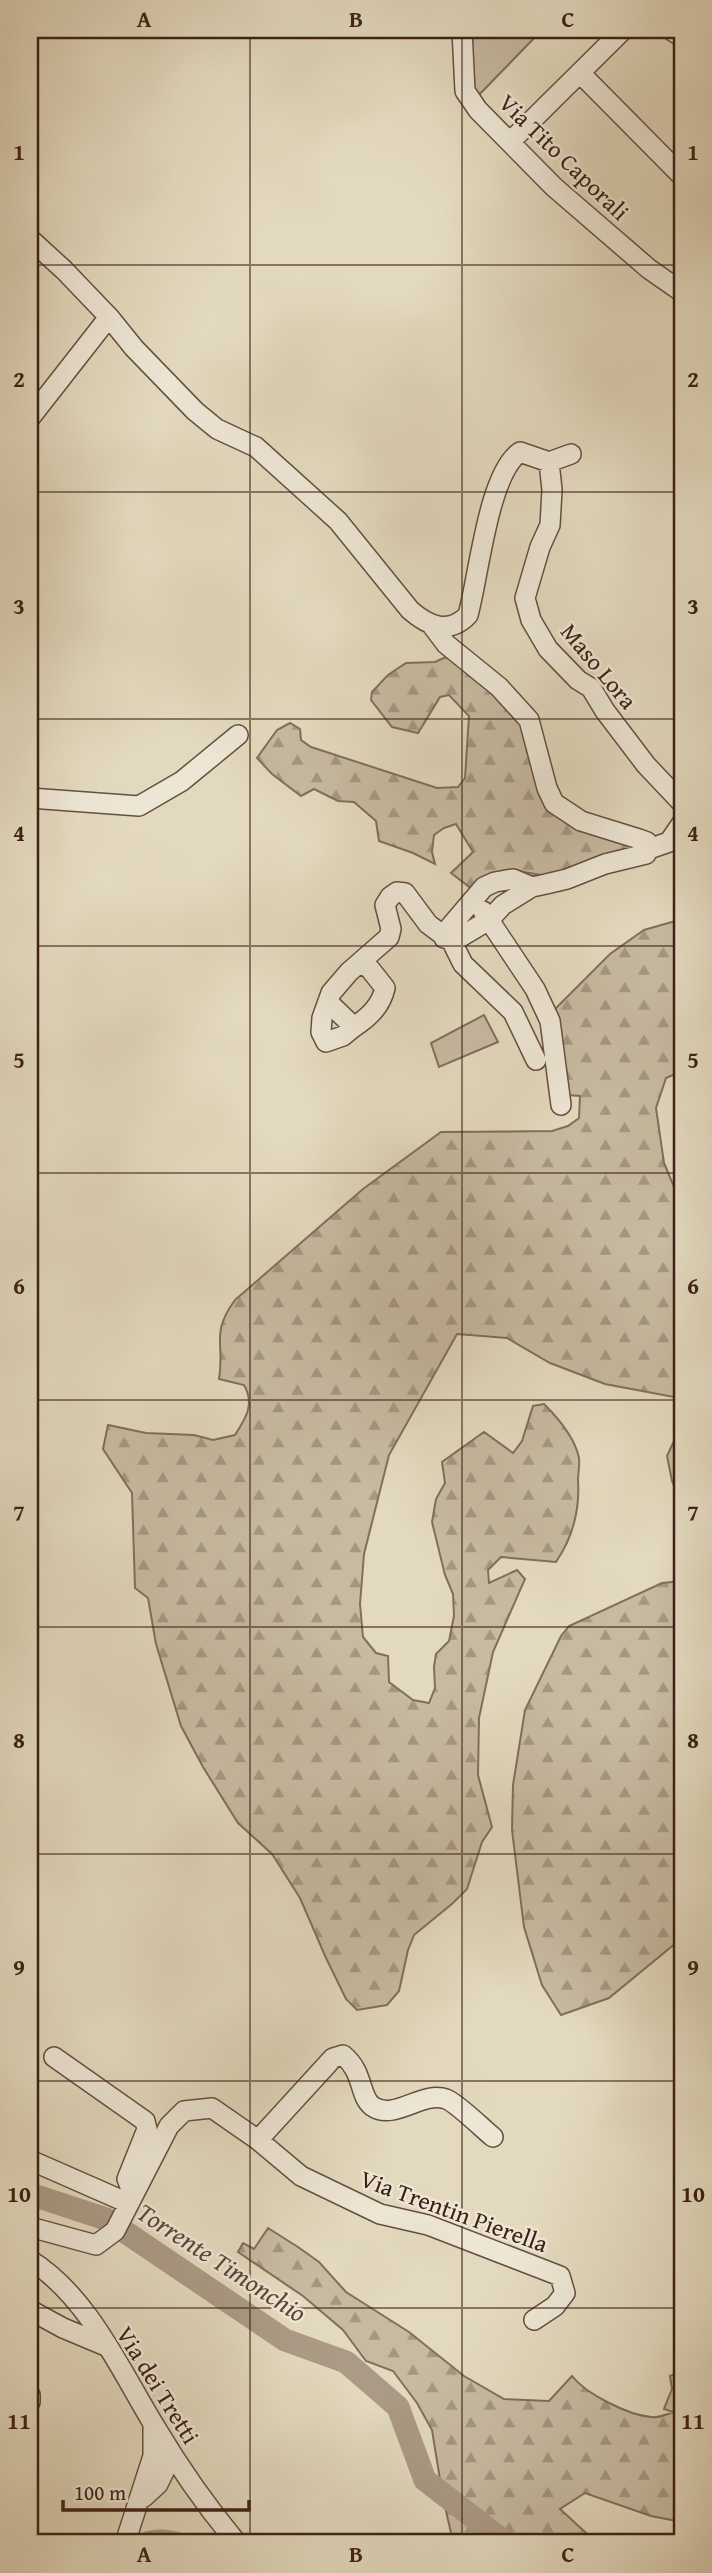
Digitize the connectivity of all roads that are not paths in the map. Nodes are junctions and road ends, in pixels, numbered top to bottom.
1 (461, 30) edge
2 (623, 30) edge
3 (671, 30) edge
4 (682, 37) edge
5 (581, 74) junction
6 (510, 142) junction
7 (682, 176) edge
8 (30, 239) edge
9 (682, 292) edge
10 (109, 317) junction
11 (30, 418) edge
12 (571, 454) dead end
13 (549, 462) junction
14 (431, 624) junction
15 (238, 735) dead end
16 (30, 798) edge
17 (682, 803) edge
18 (682, 824) edge
19 (649, 849) junction
20 (532, 887) junction
21 (475, 899) junction
22 (489, 920) junction
23 (448, 940) junction
24 (361, 962) junction
25 (329, 1003) junction
26 (354, 1027) junction
27 (536, 1060) dead end
28 (561, 1105) dead end
29 (54, 2057) dead end
30 (494, 2137) dead end
31 (258, 2140) junction
32 (30, 2160) edge
33 (128, 2203) junction
34 (30, 2227) edge
35 (30, 2260) edge
36 (30, 2310) edge
37 (534, 2320) dead end
38 (106, 2346) junction
39 (30, 2395) edge
40 (30, 2402) edge
41 (153, 2424) junction
42 (172, 2455) junction
43 (190, 2483) junction
44 (147, 2491) junction
45 (125, 2543) edge
46 (237, 2543) edge

1 - 6 street, Via Tito Caporali
2 - 5 street
3 - 4 street
5 - 6 street
5 - 7 street
6 - 9 street, Via Tito Caporali
8 - 10 street
10 - 11 street
10 - 14 street
12 - 13 street
13 - 14 street
13 - 17 street, Maso Lora
14 - 19 street
15 - 16 street
18 - 19 street
19 - 20 street
20 - 21 street
20 - 22 street
21 - 22 street
21 - 23 street
22 - 23 street
22 - 28 street
23 - 24 street
23 - 27 street
24 - 25 street
24 - 26 street
25 - 26 street
25 - 26 street
29 - 33 street, Via Trentin Pierella
30 - 31 street
31 - 33 street, Via Trentin Pierella
31 - 37 street, Via Trentin Pierella
32 - 33 street
33 - 34 street, Via Trentin Pierella
35 - 38 street, Via dei Tretti
36 - 38 street
38 - 41 street, Via dei Tretti
39 - 40 street
41 - 42 street, Via dei Tretti
41 - 44 street
42 - 43 street, Via dei Tretti
42 - 44 street
43 - 44 street
43 - 46 street, Via dei Tretti
44 - 45 street

